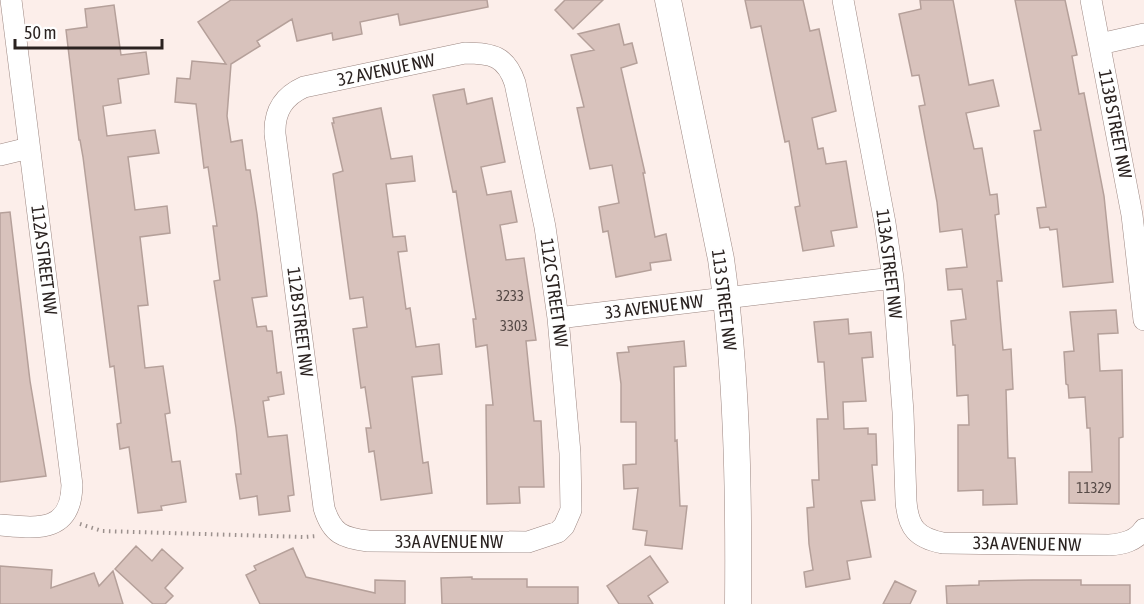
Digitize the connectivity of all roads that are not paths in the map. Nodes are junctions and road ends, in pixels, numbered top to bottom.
1 (11, 0) edge
2 (668, 0) edge
3 (843, 0) edge
4 (1091, 0) edge
5 (1144, 34) edge
6 (1100, 44) junction
7 (499, 58) joint
8 (280, 106) joint
9 (29, 148) junction
10 (0, 155) edge
11 (893, 278) junction
12 (726, 299) junction
13 (558, 318) junction
14 (1144, 320) edge
15 (0, 525) edge
16 (915, 530) joint
17 (558, 532) joint
18 (1143, 532) edge
19 (339, 534) joint
20 (738, 604) edge

1 - 9 street, 112A STREET NW
2 - 12 street, 113 STREET NW
3 - 11 street, 113A STREET NW
4 - 6 street, 113B STREET NW
5 - 6 street
6 - 14 street, 113B STREET NW
7 - 8 street, 32 AVENUE NW
7 - 13 street, 112C STREET NW
8 - 19 street, 112B STREET NW
9 - 10 street
9 - 15 street, 112A STREET NW
11 - 12 street, 33 AVENUE NW
11 - 16 street, 113A STREET NW
12 - 13 street, 33 AVENUE NW
12 - 20 street, 113 STREET NW
13 - 17 street, 112C STREET NW
16 - 18 street, 33A AVENUE NW
17 - 19 street, 33A AVENUE NW

